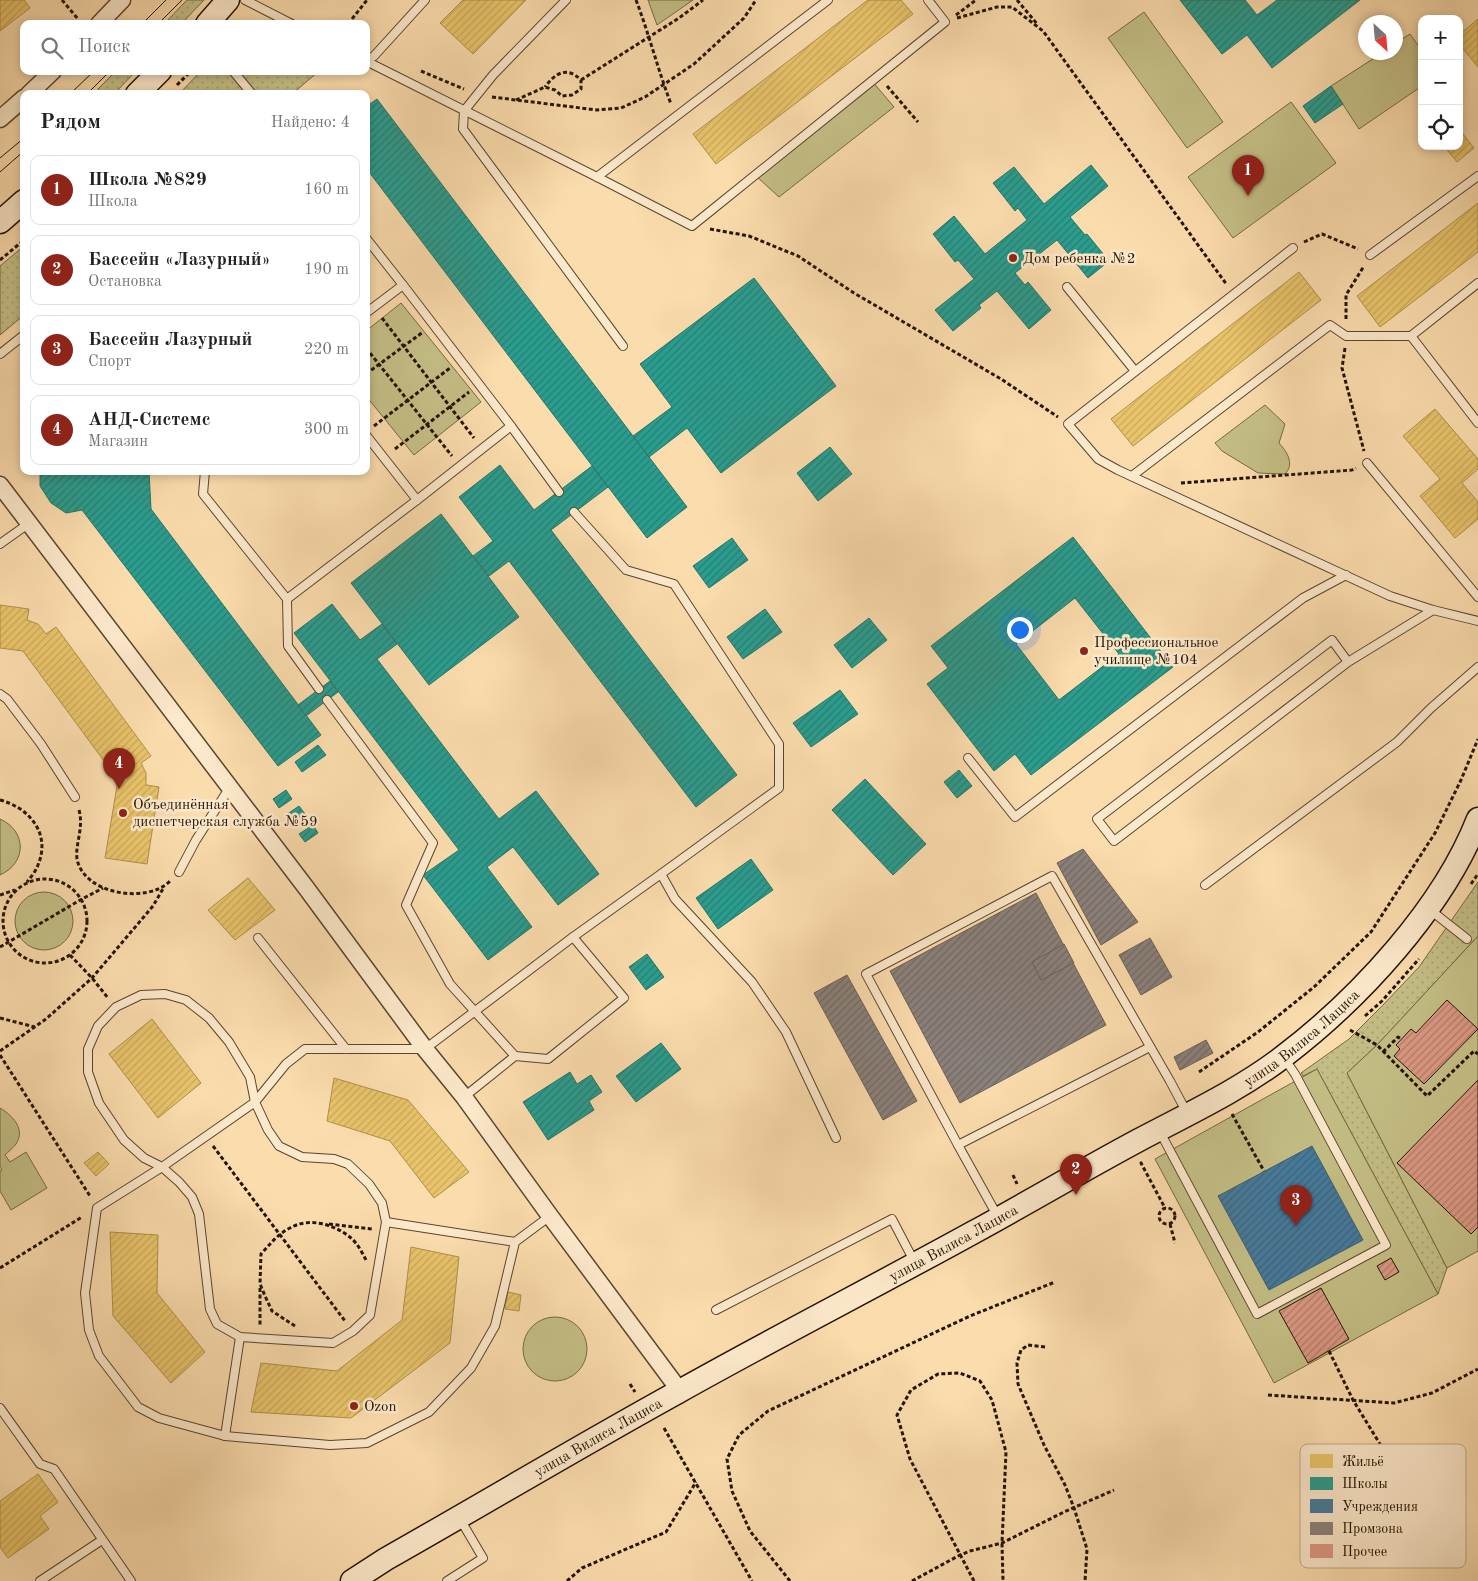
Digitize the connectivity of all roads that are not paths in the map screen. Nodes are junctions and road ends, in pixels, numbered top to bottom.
1 (122, 0) edge
2 (228, 0) edge
3 (245, 0) edge
4 (425, 0) edge
5 (566, 0) edge
6 (828, 0) edge
7 (928, 0) edge
8 (103, 20) edge
9 (210, 20) edge
10 (284, 20) edge
11 (370, 58) edge
12 (370, 63) edge
13 (49, 75) edge
14 (156, 75) edge
15 (236, 75) edge
16 (33, 90) edge
17 (141, 90) edge
18 (249, 90) edge
19 (20, 102) edge
20 (464, 111) junction
21 (0, 120) edge
22 (1478, 176) edge
23 (597, 177) junction
24 (20, 204) edge
25 (0, 222) edge
26 (370, 243) edge
27 (1292, 248) road end
28 (1370, 255) road end
29 (1478, 284) edge
30 (403, 285) junction
31 (1067, 287) dead end
32 (370, 310) edge
33 (1410, 336) junction
34 (20, 338) edge
35 (623, 346) dead end
36 (0, 354) edge
37 (1135, 371) junction
38 (1478, 423) edge
39 (511, 426) junction
40 (370, 440) edge
41 (1367, 463) road end
42 (205, 475) edge
43 (1132, 476) junction
44 (0, 485) edge
45 (559, 492) dead end
46 (417, 500) junction
47 (574, 512) dead end
48 (28, 524) junction
49 (0, 544) edge
50 (1346, 575) junction
51 (1478, 597) edge
52 (287, 599) junction
53 (1433, 610) junction
54 (1478, 621) edge
55 (1348, 662) junction
56 (1478, 666) edge
57 (319, 689) dead end
58 (0, 694) edge
59 (327, 700) dead end
60 (968, 758) dead end
61 (230, 787) junction
62 (75, 797) road end
63 (1478, 819) edge
64 (179, 872) road end
65 (661, 874) junction
66 (1205, 885) dead end
67 (1428, 908) junction
68 (573, 936) junction
69 (258, 938) dead end
70 (1467, 939) dead end
71 (476, 1012) junction
72 (1150, 1047) junction
73 (346, 1049) junction
74 (425, 1049) junction
75 (515, 1056) junction
76 (1283, 1057) junction
77 (464, 1097) junction
78 (255, 1102) junction
79 (1188, 1115) junction
80 (1160, 1130) junction
81 (836, 1138) dead end
82 (958, 1145) junction
83 (162, 1167) junction
84 (550, 1216) junction
85 (999, 1218) junction
86 (386, 1226) junction
87 (515, 1242) junction
88 (916, 1264) junction
89 (716, 1310) dead end
90 (240, 1337) junction
91 (680, 1391) junction
92 (0, 1408) edge
93 (226, 1436) junction
94 (459, 1517) junction
95 (102, 1540) junction
96 (40, 1581) edge
97 (131, 1581) edge
98 (352, 1581) edge
99 (447, 1581) edge

1 - 8 street
2 - 9 street
3 - 10 lane
4 - 11 lane
5 - 20 lane
6 - 23 lane
7 - 23 lane
12 - 20 lane
13 - 16 street
14 - 17 street
15 - 18 lane
19 - 21 street
20 - 23 lane
20 - 35 lane
22 - 28 lane
24 - 25 street
26 - 30 lane
27 - 37 lane
29 - 33 lane
30 - 32 lane
30 - 39 lane
31 - 37 lane
33 - 38 lane
33 - 43 lane
34 - 36 lane
37 - 43 lane
39 - 45 lane
39 - 46 lane
40 - 46 lane
41 - 51 lane
42 - 52 lane
43 - 50 lane
44 - 48 street
46 - 52 lane
47 - 65 lane
48 - 49 lane
48 - 61 street
50 - 53 lane
50 - 60 lane
52 - 57 lane
53 - 54 lane
53 - 55 lane
55 - 55 lane
56 - 66 lane
58 - 62 lane
59 - 71 lane
61 - 64 lane
61 - 74 street
63 - 67 street, улица Вилиса Лациса
65 - 68 lane
65 - 81 lane
67 - 70 lane
67 - 76 street, улица Вилиса Лациса
68 - 71 lane
68 - 75 lane
69 - 73 lane
71 - 74 lane
71 - 75 lane
72 - 79 lane
72 - 82 lane
72 - 82 lane
73 - 74 lane
73 - 78 lane
74 - 77 street
75 - 77 lane
76 - 79 street, улица Вилиса Лациса
76 - 80 lane
77 - 84 street
78 - 83 lane
78 - 83 lane
78 - 86 lane
79 - 80 street, улица Вилиса Лациса
80 - 85 street, улица Вилиса Лациса
82 - 85 lane
83 - 90 lane
83 - 93 lane
84 - 87 lane
84 - 91 street
85 - 88 street, улица Вилиса Лациса
86 - 87 lane
86 - 90 lane
87 - 93 lane
88 - 89 lane
88 - 91 street, улица Вилиса Лациса
90 - 93 lane
91 - 94 street, улица Вилиса Лациса
92 - 95 lane
94 - 98 street, улица Вилиса Лациса
94 - 99 lane
95 - 96 lane
95 - 97 lane

